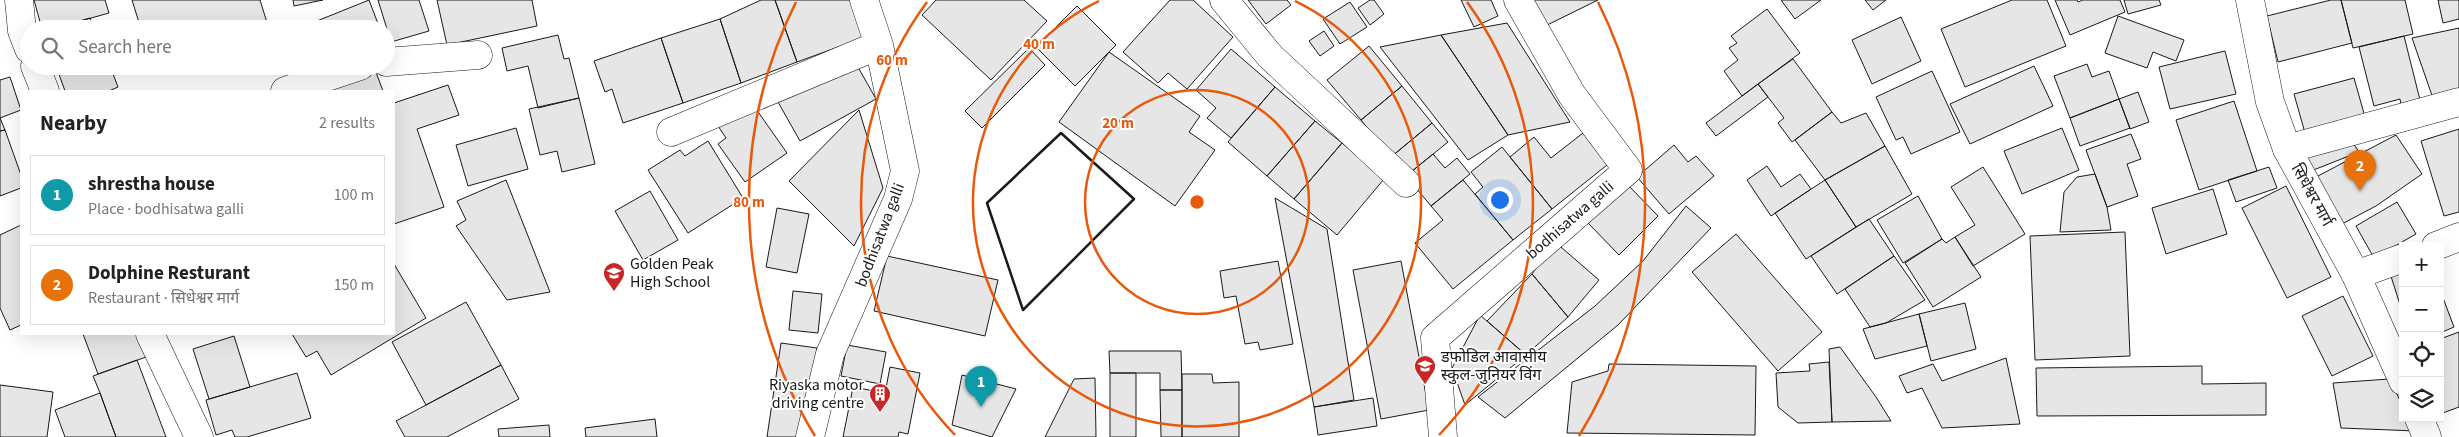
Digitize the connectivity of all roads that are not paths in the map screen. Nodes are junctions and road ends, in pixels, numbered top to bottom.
1 (19, 0) edge
2 (864, 0) edge
3 (1224, 0) edge
4 (1518, 0) edge
5 (2250, 0) edge
6 (21, 20) edge
7 (879, 45) junction
8 (478, 55) dead end
9 (395, 61) edge
10 (39, 75) edge
11 (333, 75) edge
12 (45, 90) edge
13 (288, 90) edge
14 (2459, 102) edge
15 (671, 132) dead end
16 (2287, 149) junction
17 (1406, 183) dead end
18 (2459, 237) edge
19 (2444, 243) edge
20 (2399, 259) edge
21 (2356, 275) junction
22 (150, 335) edge
23 (2401, 377) edge
24 (2421, 422) edge
25 (199, 437) edge
26 (810, 437) edge
27 (1443, 437) edge
28 (2427, 437) edge

1 - 6 street
2 - 7 street, bodhisatwa galli
3 - 17 street
4 - 27 street, bodhisatwa galli
5 - 16 street, सिधेश्वर मार्ग
7 - 15 street
7 - 26 street, bodhisatwa galli
8 - 9 street
10 - 12 street
11 - 13 street
14 - 16 street
16 - 21 street, सिधेश्वर मार्ग
18 - 19 street
20 - 21 street
21 - 23 street, सिधेश्वर मार्ग
22 - 25 street
24 - 28 street

